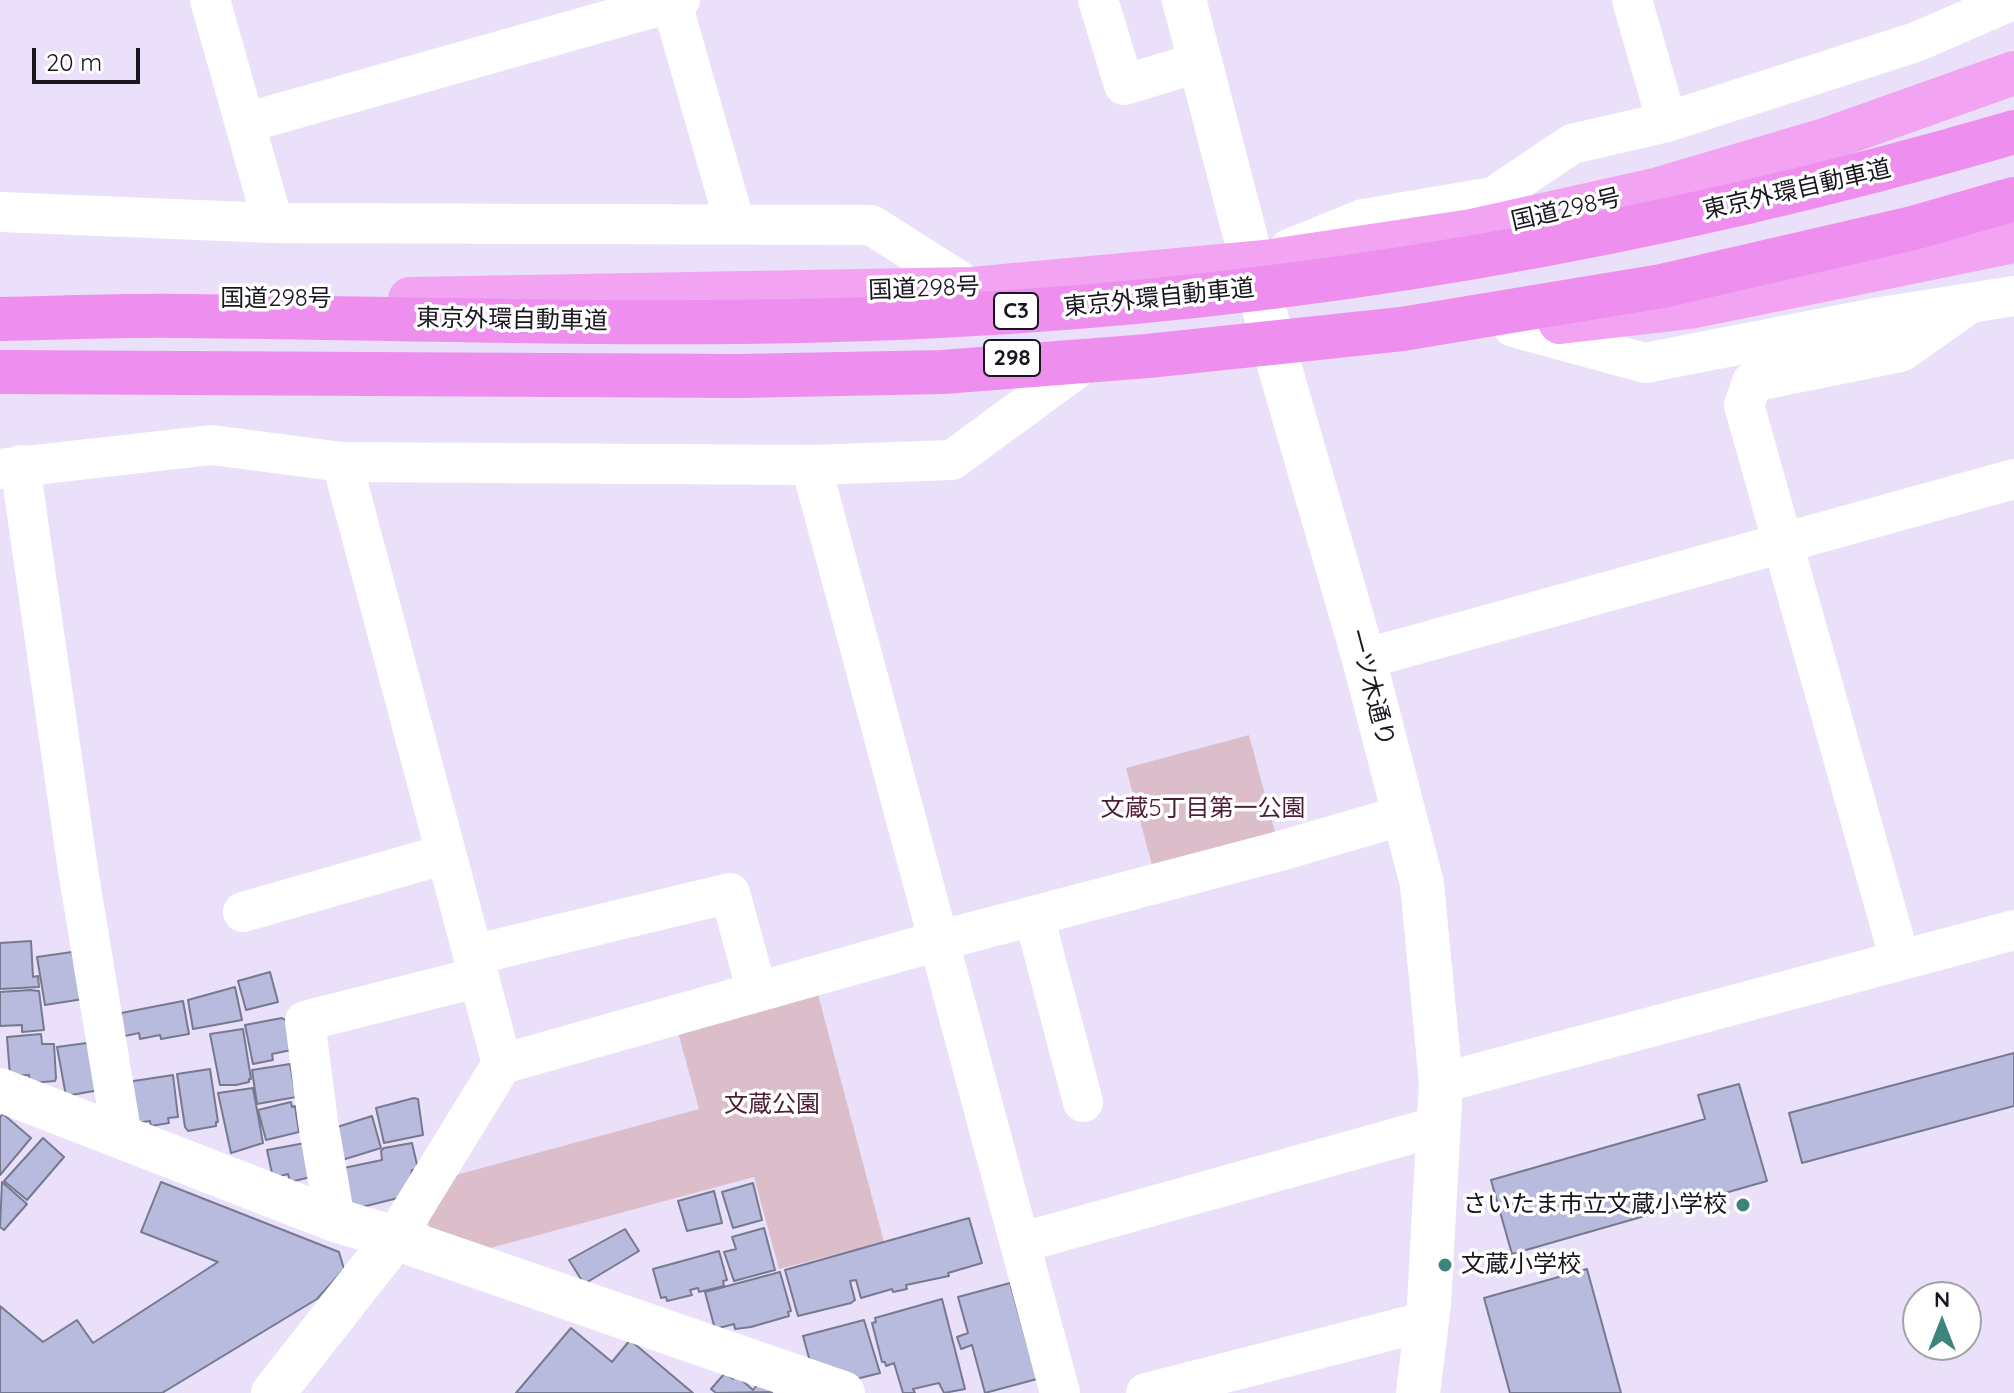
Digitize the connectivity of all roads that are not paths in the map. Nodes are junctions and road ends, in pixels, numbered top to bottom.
1 (210, 0) edge
2 (1098, 0) edge
3 (1184, 0) edge
4 (1632, 0) edge
5 (2013, 0) edge
6 (675, 1) edge
7 (1200, 62) junction
8 (2003, 78) edge
9 (1667, 122) junction
10 (245, 123) junction
11 (2014, 132) edge
12 (2014, 199) edge
13 (0, 212) edge
14 (273, 223) junction
15 (735, 224) junction
16 (2014, 241) edge
17 (1252, 264) junction
18 (972, 289) junction
19 (2014, 296) edge
20 (0, 302) edge
21 (1966, 306) junction
22 (0, 319) edge
23 (1513, 327) junction
24 (1275, 351) junction
25 (1091, 358) junction
26 (0, 360) edge
27 (0, 372) edge
28 (342, 462) junction
29 (811, 465) junction
30 (10, 467) edge
31 (2014, 479) edge
32 (1784, 545) junction
33 (1364, 659) junction
34 (1404, 815) junction
35 (446, 854) junction
36 (243, 912) dead end
37 (1034, 916) junction
38 (2014, 930) edge
39 (938, 941) junction
40 (1900, 960) junction
41 (476, 966) junction
42 (757, 992) junction
43 (502, 1064) junction
44 (1441, 1083) junction
45 (0, 1090) edge
46 (1083, 1102) dead end
47 (1439, 1126) junction
48 (122, 1137) junction
49 (335, 1220) junction
50 (395, 1238) junction
51 (1020, 1243) junction
52 (1427, 1321) junction
53 (296, 1385) edge
54 (843, 1393) edge
55 (1060, 1393) edge
56 (1146, 1393) edge
57 (1418, 1393) edge

1 - 10 street
2 - 7 street
3 - 7 street, 一ツ木通り
4 - 9 street
5 - 9 street
6 - 10 street
6 - 15 street
7 - 17 street, 一ツ木通り
8 - 17 highway, 国道298号
9 - 17 street
10 - 14 street
11 - 22 highway, 東京外環自動車道 / C3
12 - 27 highway, C3
13 - 14 street
14 - 15 street
15 - 18 street
16 - 23 highway, 298
17 - 18 highway, 国道298号
17 - 24 street, 一ツ木通り
18 - 20 highway, 国道298号
19 - 21 street
21 - 23 street
21 - 32 street
23 - 24 highway, 298
24 - 25 highway, 298
24 - 33 street, 一ツ木通り
25 - 26 highway, 298
25 - 29 street
28 - 29 street
28 - 30 street
28 - 35 street
29 - 39 street
30 - 48 street
31 - 32 street
32 - 33 street
32 - 40 street
33 - 34 street, 一ツ木通り
34 - 37 street
34 - 44 street, 一ツ木通り
35 - 36 street
35 - 41 street
37 - 39 street
37 - 46 street
38 - 40 street
39 - 42 street
39 - 51 street
40 - 44 street
41 - 42 street
41 - 43 street
41 - 49 street
42 - 43 street
43 - 50 street
44 - 47 street, 一ツ木通り
45 - 48 street
47 - 51 street
47 - 52 street, 一ツ木通り
48 - 49 street
49 - 50 street
50 - 53 street
50 - 54 street
51 - 55 street
52 - 56 street
52 - 57 street, 一ツ木通り

